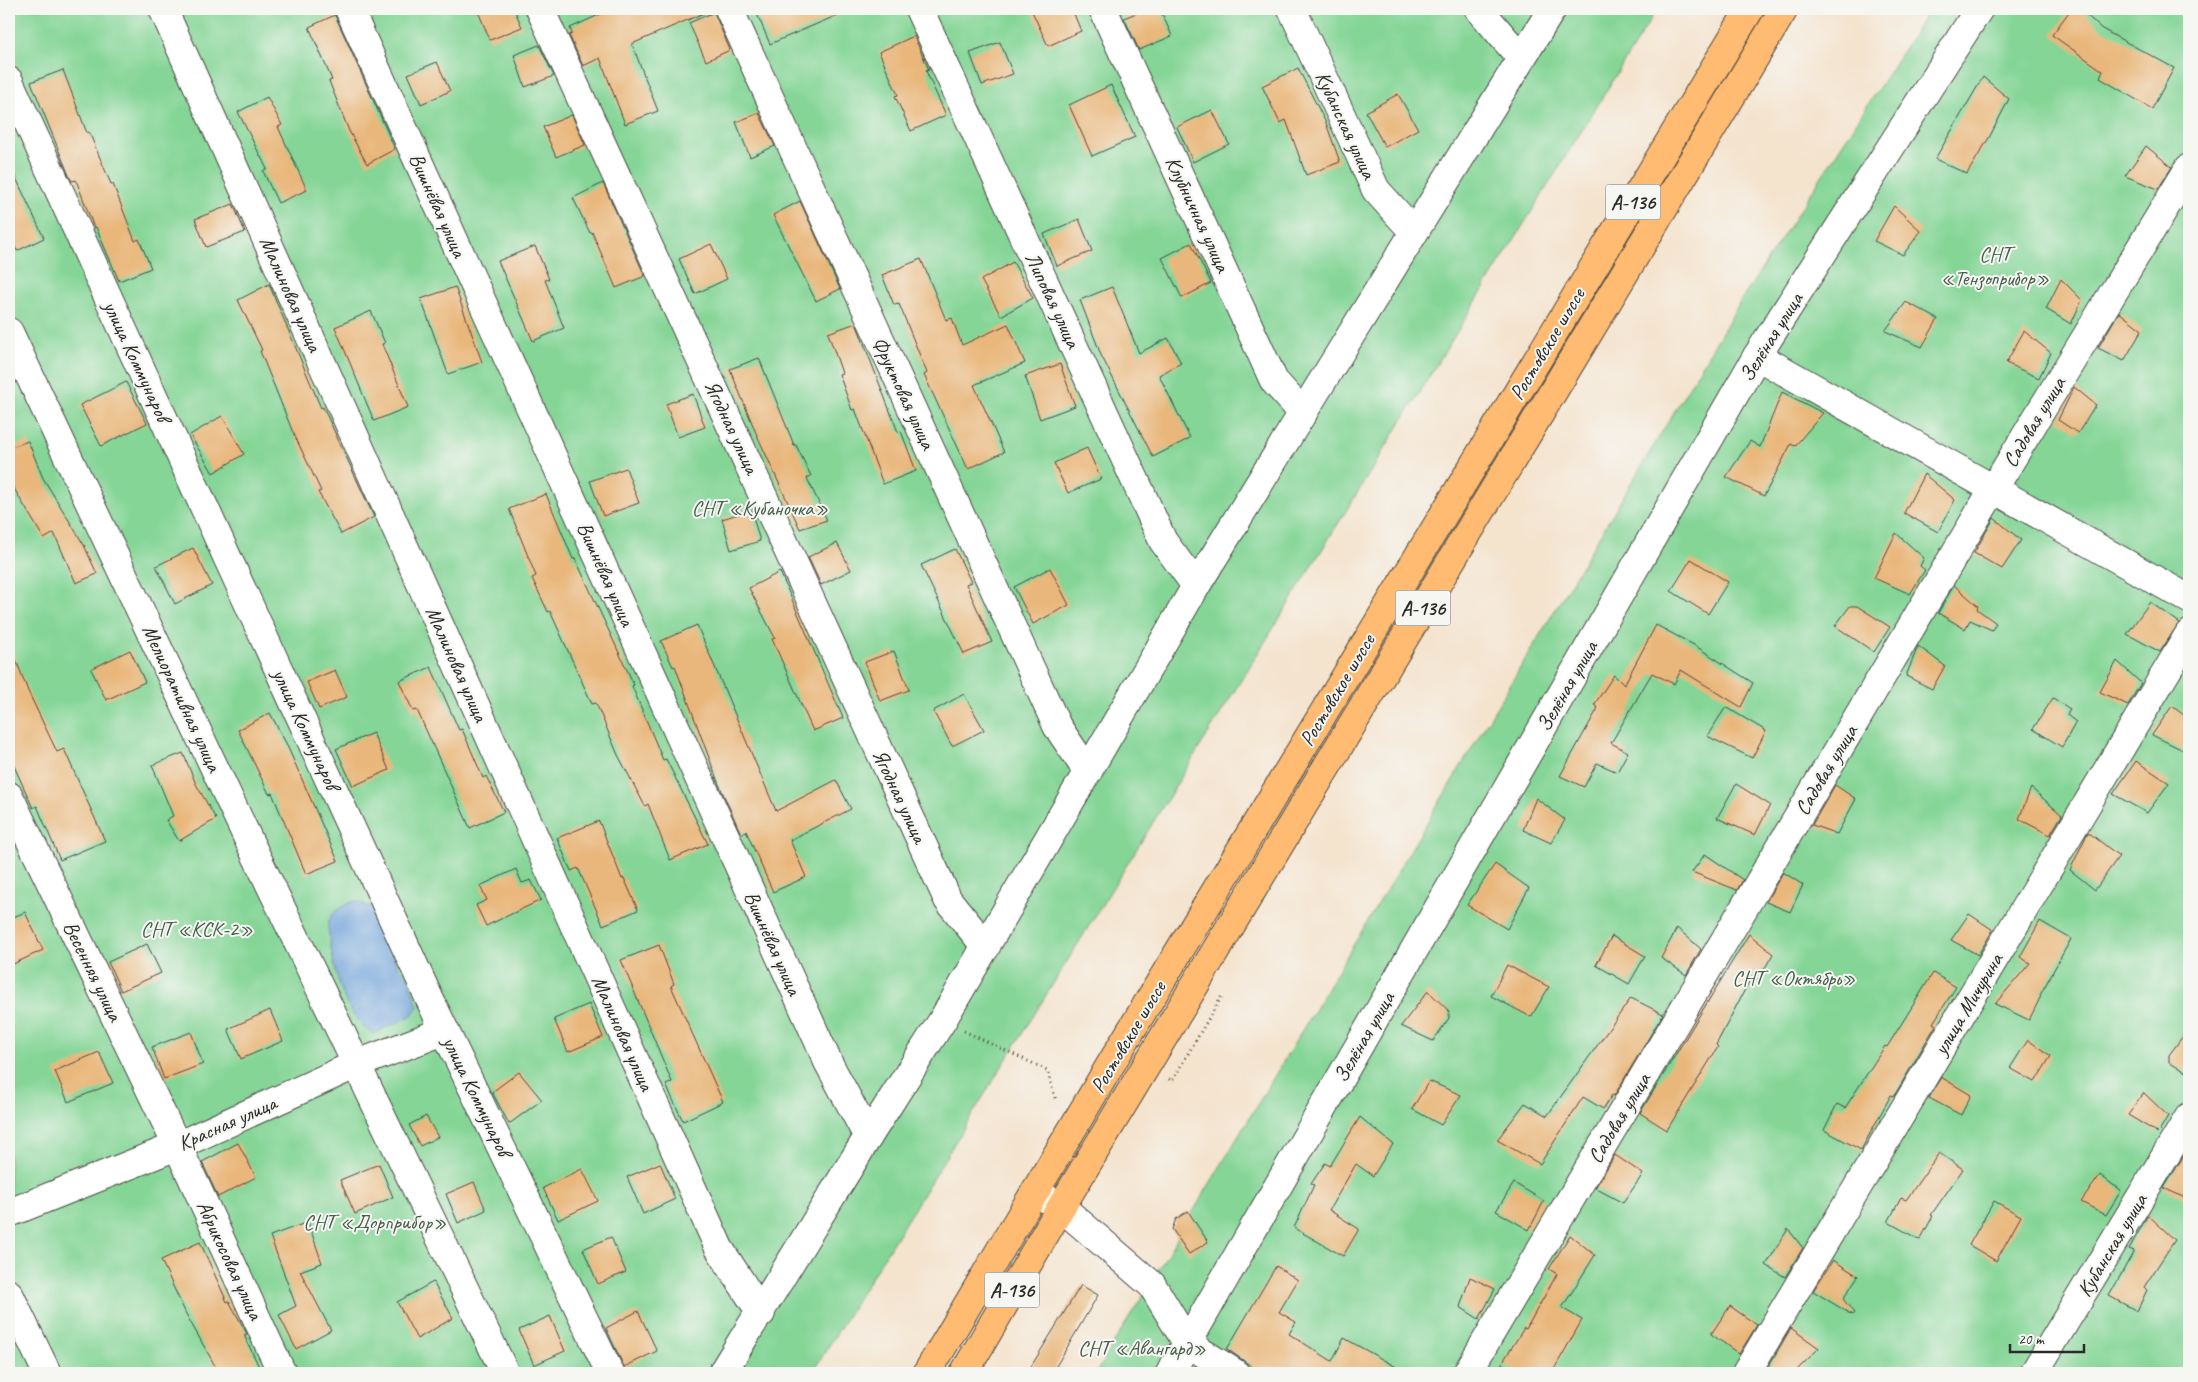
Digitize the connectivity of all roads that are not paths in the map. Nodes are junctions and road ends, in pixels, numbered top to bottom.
1 (163, 9) edge
2 (349, 9) edge
3 (540, 9) edge
4 (729, 9) edge
5 (919, 9) edge
6 (1103, 9) edge
7 (1292, 9) edge
8 (1479, 9) edge
9 (1552, 9) edge
10 (1750, 9) edge
11 (1784, 9) edge
12 (1979, 9) edge
13 (1521, 58) junction
14 (9, 81) edge
15 (2189, 168) edge
16 (1414, 232) junction
17 (9, 332) edge
18 (1757, 356) junction
19 (1303, 412) junction
20 (1994, 488) junction
21 (1196, 586) junction
22 (2189, 599) edge
23 (2189, 634) edge
24 (1088, 772) junction
25 (9, 796) edge
26 (986, 947) junction
27 (444, 1031) junction
28 (357, 1064) junction
29 (2189, 1118) edge
30 (868, 1137) junction
31 (177, 1146) junction
32 (1035, 1192) junction
33 (1061, 1207) junction
34 (9, 1214) edge
35 (9, 1294) edge
36 (761, 1313) junction
37 (1188, 1344) junction
38 (47, 1373) edge
39 (282, 1373) edge
40 (505, 1373) edge
41 (610, 1373) edge
42 (722, 1373) edge
43 (927, 1373) edge
44 (964, 1373) edge
45 (1170, 1373) edge
46 (1235, 1373) edge
47 (1467, 1373) edge
48 (1746, 1373) edge
49 (2034, 1373) edge

1 - 36 street, Малиновая улица
2 - 30 street, Вишнёвая улица
3 - 26 street, Ягодная улица
4 - 24 street, Фруктовая улица
5 - 21 street, Липовая улица
6 - 19 street, Клубничная улица
7 - 16 street, Кубанская улица
8 - 13 street
9 - 13 street
10 - 32 highway, Ростовское шоссе / А-136
11 - 33 highway, Ростовское шоссе / А-136
12 - 18 street, Зелёная улица
13 - 16 street
14 - 27 street, улица Коммунаров
15 - 20 street, Садовая улица
16 - 19 street
17 - 28 street, Мелиоративная улица
18 - 20 street
18 - 37 street, Зелёная улица
19 - 21 street
20 - 22 street
20 - 47 street, Садовая улица
21 - 24 street
23 - 48 street, улица Мичурина
24 - 26 street
25 - 31 street, Весенняя улица
26 - 30 street
27 - 28 street, Красная улица
27 - 41 street, улица Коммунаров
28 - 31 street, Красная улица
28 - 40 street, Мелиоративная улица
29 - 49 street, Кубанская улица
30 - 36 street
31 - 34 street, Красная улица
31 - 39 street, Абрикосовая улица
32 - 33 street
32 - 43 highway, Ростовское шоссе / А-136
33 - 37 street
33 - 44 highway, Ростовское шоссе / А-136
35 - 38 street
36 - 42 street
37 - 45 street, Зелёная улица
37 - 46 street

